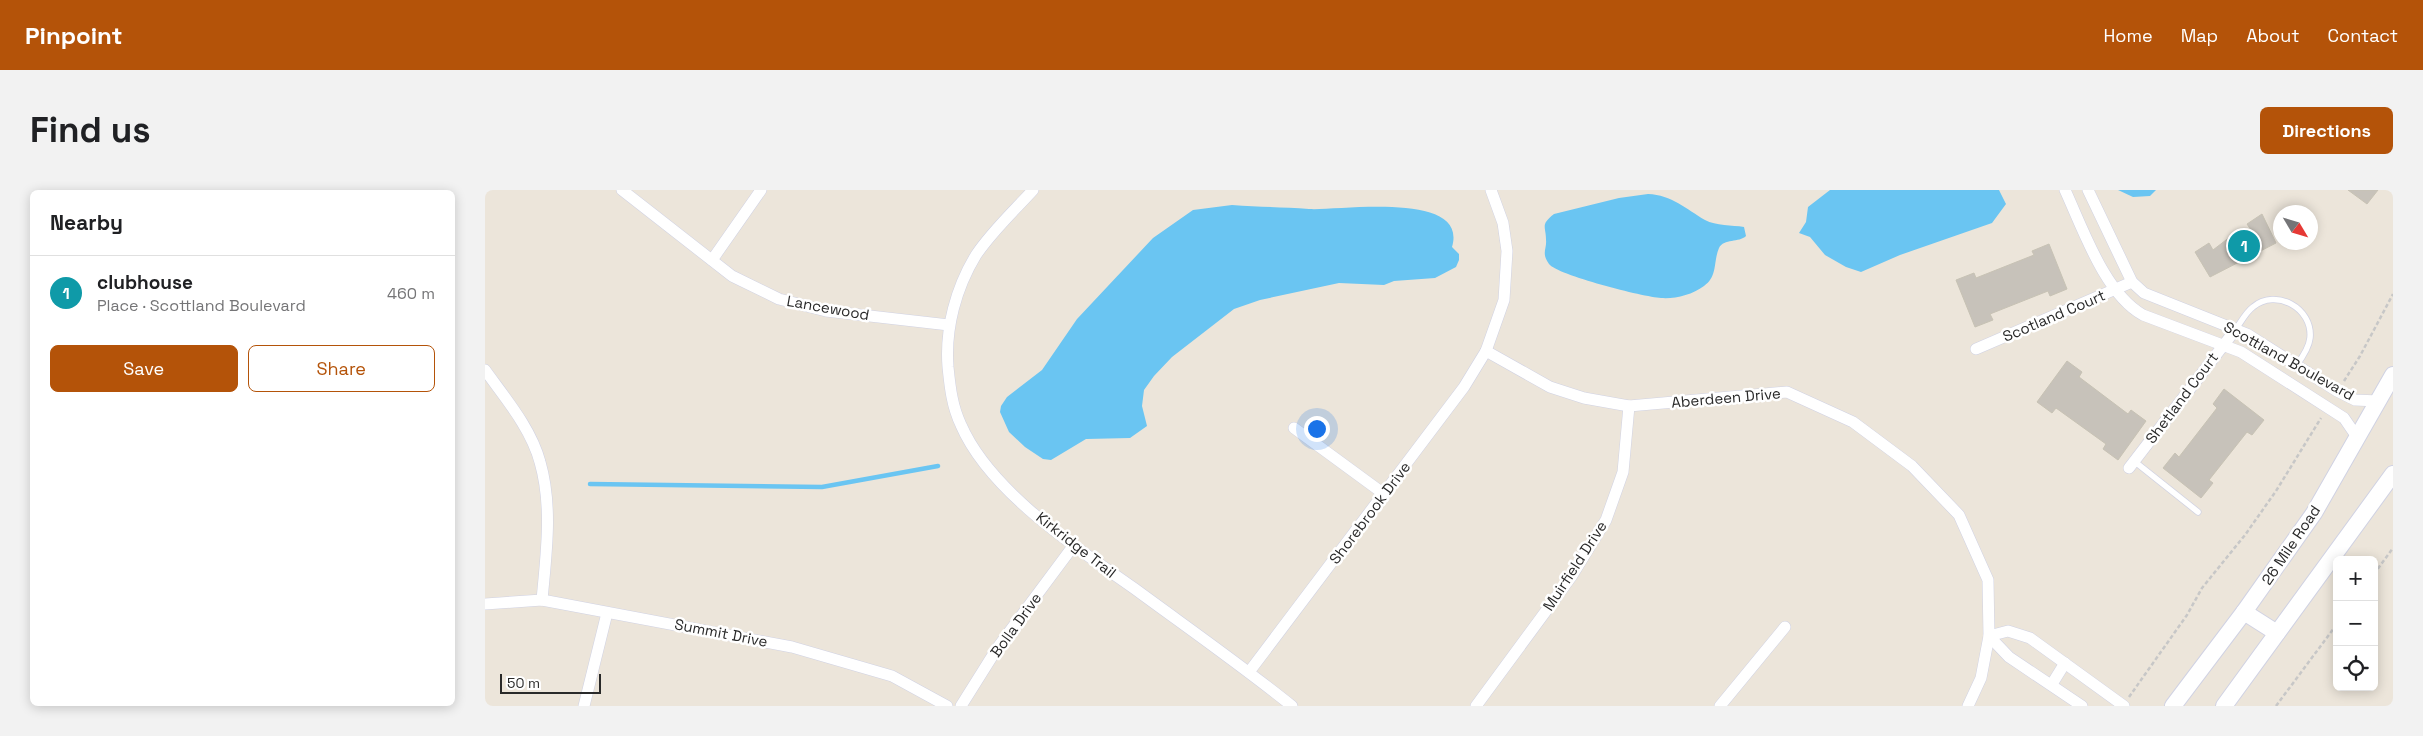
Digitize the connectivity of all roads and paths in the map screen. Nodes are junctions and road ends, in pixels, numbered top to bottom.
1 (622, 190) edge
2 (761, 190) edge
3 (1033, 190) edge
4 (1491, 190) edge
5 (2065, 190) edge
6 (2088, 190) edge
7 (712, 260) junction
8 (2132, 282) junction
9 (2114, 290) junction
10 (2393, 294) edge
11 (949, 325) junction
12 (2236, 329) junction
13 (2223, 344) junction
14 (1976, 349) dead end
15 (1486, 350) junction
16 (2297, 366) junction
17 (485, 370) edge
18 (2393, 375) edge
19 (2337, 391) junction
20 (2378, 401) junction
21 (1629, 406) junction
22 (2327, 407) junction
23 (1294, 428) dead end
24 (2357, 438) junction
25 (2132, 465) joint
26 (2393, 474) edge
27 (1384, 494) junction
28 (2199, 512) dead end
29 (1074, 545) junction
30 (2393, 548) edge
31 (2378, 569) edge
32 (542, 600) junction
33 (485, 604) edge
34 (2244, 612) junction
35 (607, 613) junction
36 (1785, 627) dead end
37 (2333, 629) edge
38 (2277, 633) junction
39 (1989, 636) junction
40 (2065, 662) junction
41 (1249, 672) junction
42 (2052, 684) junction
43 (584, 706) edge
44 (947, 706) edge
45 (961, 706) edge
46 (1292, 706) edge
47 (1476, 706) edge
48 (1720, 706) edge
49 (1968, 706) edge
50 (2083, 706) edge
51 (2123, 706) edge
52 (2173, 706) edge
53 (2224, 706) edge
54 (2276, 706) edge

1 - 7 street, Lancewood
2 - 7 street
3 - 11 street, Kirkridge Trail
4 - 15 street, Shorebrook Drive
5 - 9 street, Scottland Boulevard
6 - 8 street, Scottland Boulevard
7 - 11 street, Lancewood
8 - 9 street, Scotland Court
8 - 12 street, Scottland Boulevard
9 - 13 street, Scottland Boulevard
9 - 14 street, Scotland Court
10 - 19 path
11 - 29 street, Kirkridge Trail
12 - 13 street, Shetland Court
12 - 16 street, Scottland Boulevard
12 - 16 lane
13 - 22 street, Scottland Boulevard
13 - 25 street, Shetland Court
15 - 21 street, Aberdeen Drive
15 - 27 street, Shorebrook Drive
16 - 19 street, Scottland Boulevard
17 - 32 street
18 - 20 main road, 26 Mile Road
19 - 20 street, Scottland Boulevard
20 - 24 main road, 26 Mile Road
21 - 39 street, Aberdeen Drive
21 - 47 street, Muirfield Drive
22 - 24 street, Scottland Boulevard
22 - 51 path
23 - 27 street
24 - 34 main road, 26 Mile Road
25 - 28 lane
26 - 38 main road
27 - 41 street, Shorebrook Drive
29 - 41 street, Kirkridge Trail
29 - 45 street, Bolla Drive
30 - 31 path
32 - 33 street, Summit Drive
32 - 35 street, Summit Drive
34 - 38 main road
34 - 52 main road, 26 Mile Road
35 - 43 street
35 - 44 street, Summit Drive
36 - 48 street
37 - 54 path
38 - 53 main road
39 - 40 street
39 - 42 street
39 - 49 street
40 - 42 street
40 - 51 street
41 - 46 street, Kirkridge Trail
42 - 50 street

